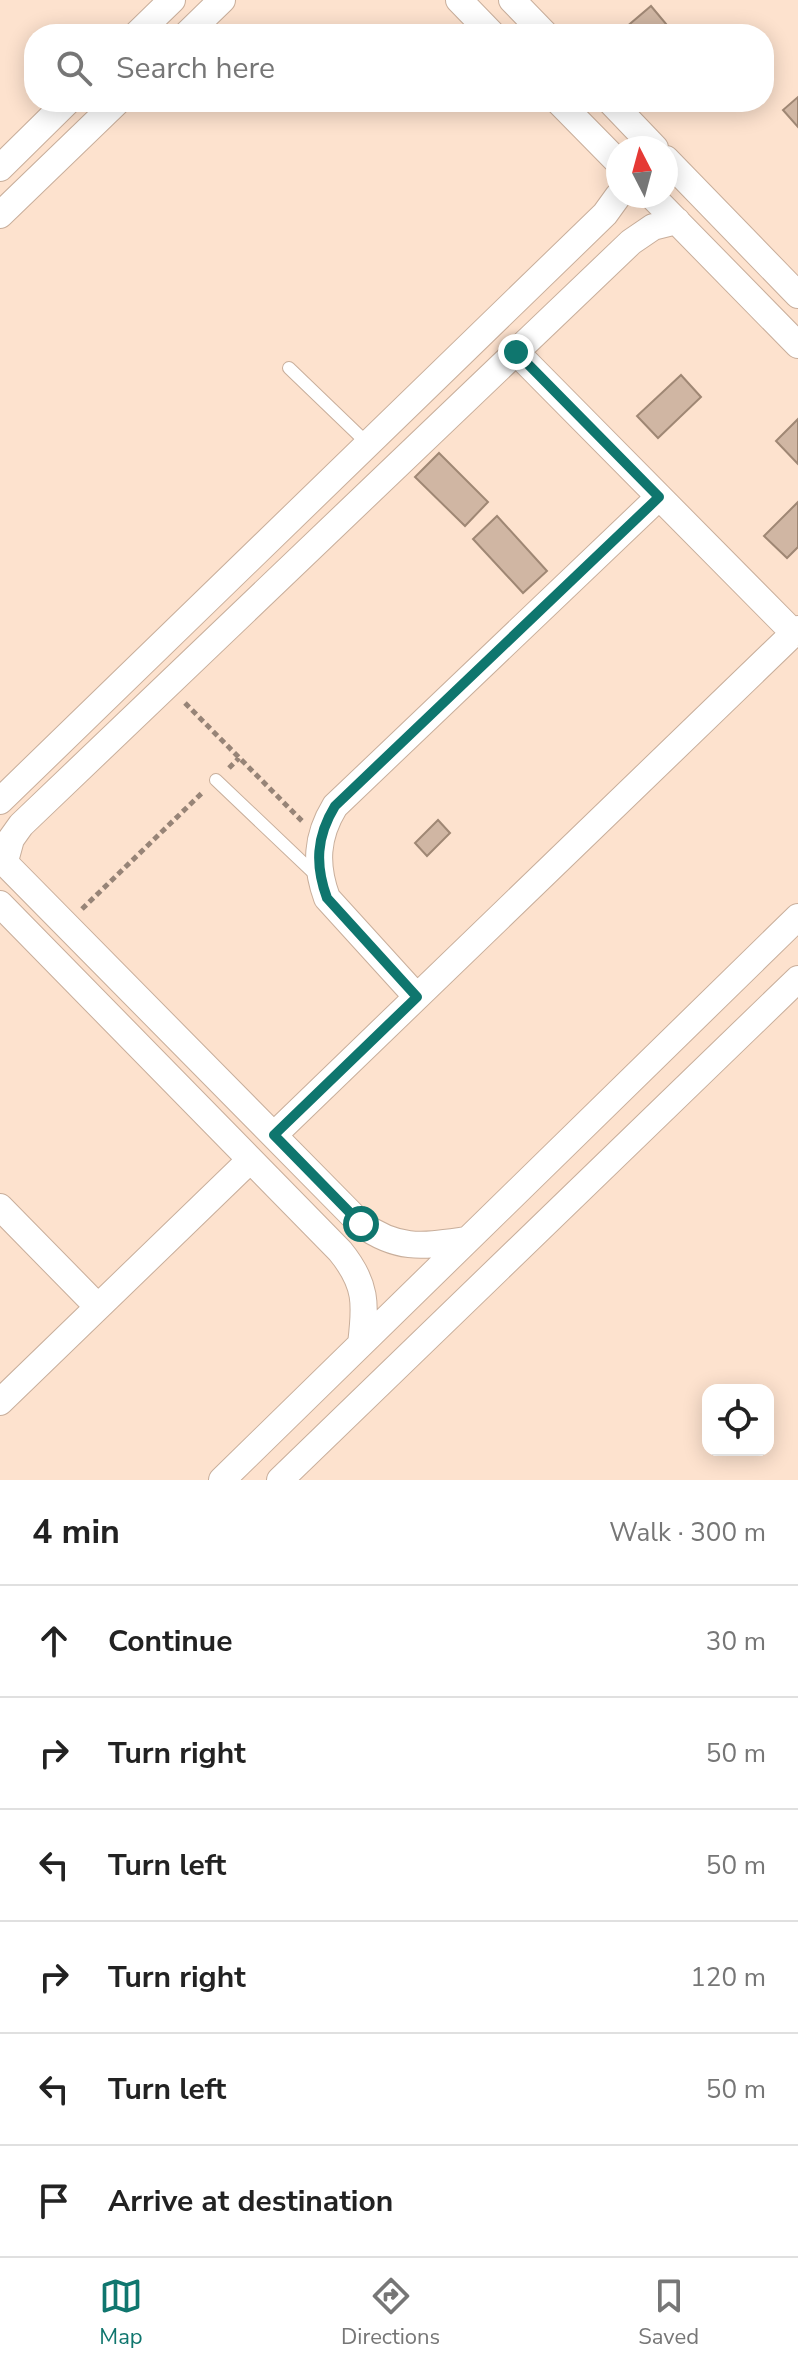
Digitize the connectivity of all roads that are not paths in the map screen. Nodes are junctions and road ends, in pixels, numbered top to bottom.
1 (172, 0) edge
2 (222, 0) edge
3 (459, 0) edge
4 (517, 2) edge
5 (147, 24) edge
6 (197, 24) edge
7 (482, 24) edge
8 (536, 24) edge
9 (56, 112) edge
10 (107, 112) edge
11 (569, 112) edge
12 (621, 112) edge
13 (644, 136) edge
14 (606, 150) edge
15 (2, 163) edge
16 (678, 171) edge
17 (609, 208) edge
18 (664, 208) edge
19 (0, 215) edge
20 (677, 221) junction
21 (798, 295) edge
22 (798, 345) edge
23 (516, 352) junction
24 (289, 368) dead end
25 (368, 444) junction
26 (659, 497) junction
27 (796, 631) edge
28 (216, 780) road end
29 (0, 801) edge
30 (2, 859) edge
31 (320, 879) junction
32 (0, 904) edge
33 (798, 917) edge
34 (798, 979) edge
35 (417, 997) junction
36 (274, 1135) junction
37 (250, 1160) junction
38 (0, 1207) edge
39 (467, 1240) junction
40 (98, 1307) junction
41 (361, 1344) junction
42 (0, 1402) edge
43 (222, 1480) edge
44 (280, 1480) edge

1 - 5 street
2 - 6 street
3 - 7 street
4 - 8 street
9 - 15 street
10 - 19 street
11 - 14 street
12 - 13 street
16 - 21 street
17 - 25 street
18 - 20 street
20 - 22 street
20 - 23 street
23 - 26 street
23 - 30 street
24 - 25 lane
25 - 29 street
26 - 27 street
26 - 31 street
27 - 35 street
28 - 31 lane
30 - 36 street
31 - 35 street
32 - 37 street
33 - 39 street
34 - 44 street
35 - 36 street
36 - 39 street
37 - 40 street
37 - 41 street
38 - 40 street
39 - 41 street
40 - 42 street
41 - 43 street

